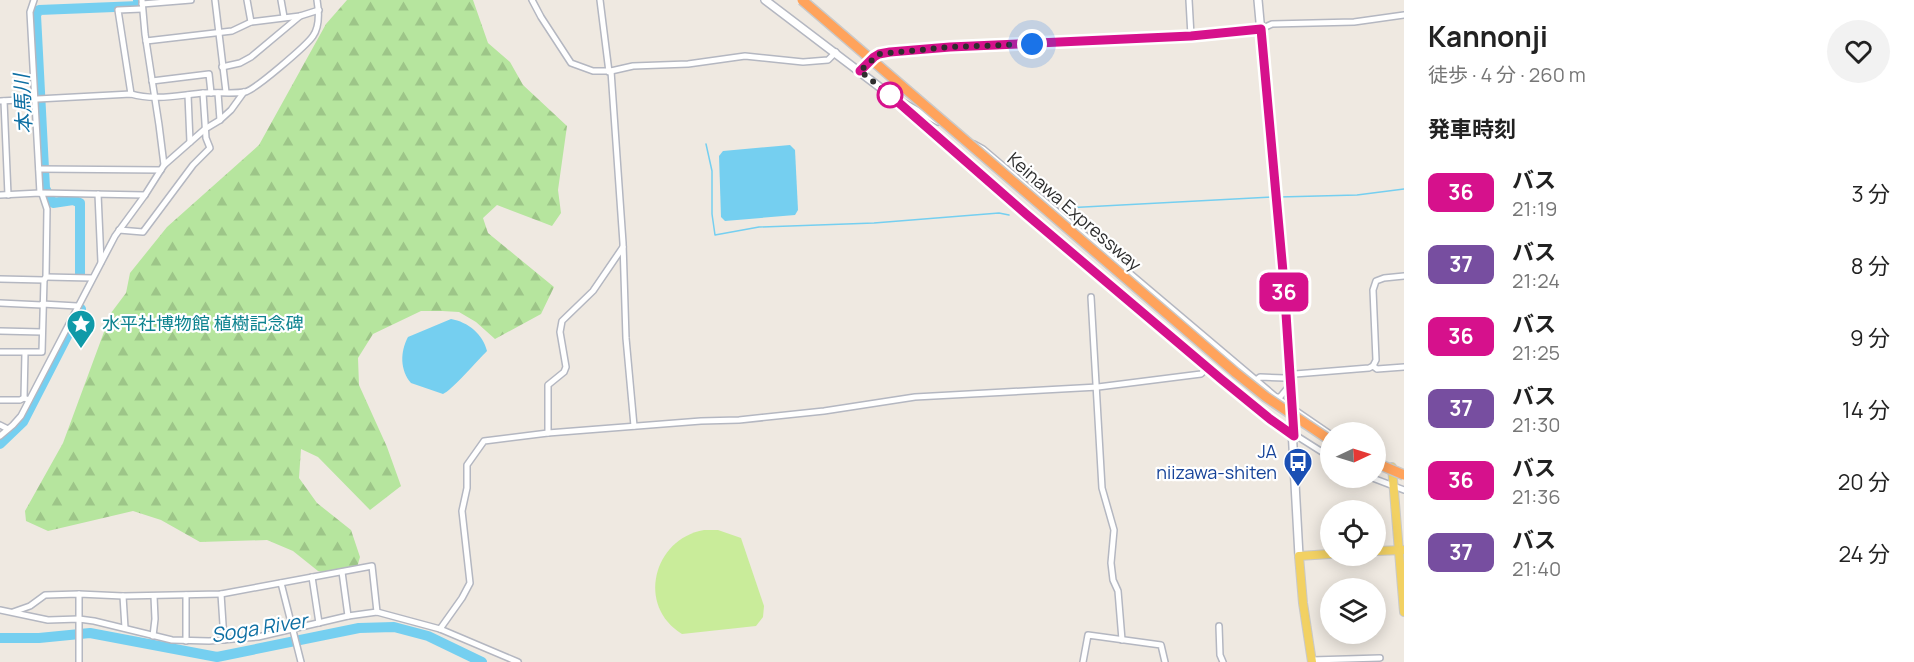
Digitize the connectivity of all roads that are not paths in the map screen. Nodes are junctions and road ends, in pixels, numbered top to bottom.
1 (34, 0) edge
2 (180, 0) edge
3 (192, 0) edge
4 (215, 0) edge
5 (247, 0) edge
6 (281, 0) edge
7 (317, 0) edge
8 (532, 0) edge
9 (600, 0) edge
10 (765, 0) edge
11 (802, 0) edge
12 (1189, 0) edge
13 (1258, 0) edge
14 (142, 4) edge
15 (319, 10) junction
16 (1404, 15) edge
17 (300, 16) junction
18 (284, 17) junction
19 (251, 22) junction
20 (1261, 29) junction
21 (219, 32) junction
22 (1191, 36) junction
23 (146, 41) junction
24 (836, 52) junction
25 (222, 67) junction
26 (610, 71) junction
27 (860, 71) junction
28 (152, 81) junction
29 (226, 92) junction
30 (243, 92) junction
31 (203, 93) junction
32 (215, 93) junction
33 (130, 94) junction
34 (188, 95) junction
35 (890, 95) junction
36 (39, 98) junction
37 (154, 98) junction
38 (2, 101) edge
39 (220, 120) junction
40 (205, 129) junction
41 (190, 142) junction
42 (162, 167) junction
43 (43, 169) junction
44 (45, 194) junction
45 (98, 194) junction
46 (0, 195) edge
47 (8, 195) junction
48 (145, 195) junction
49 (119, 230) junction
50 (623, 247) junction
51 (101, 262) junction
52 (1404, 276) edge
53 (92, 278) junction
54 (0, 279) edge
55 (45, 279) junction
56 (1091, 297) dead end
57 (0, 303) edge
58 (42, 304) junction
59 (77, 306) junction
60 (0, 331) edge
61 (42, 332) junction
62 (0, 352) edge
63 (42, 352) junction
64 (25, 353) junction
65 (52, 355) junction
66 (1373, 366) junction
67 (1404, 367) edge
68 (1207, 368) junction
69 (1290, 376) junction
70 (1256, 380) junction
71 (1290, 385) junction
72 (1098, 387) junction
73 (1276, 397) junction
74 (27, 399) junction
75 (0, 400) edge
76 (1291, 408) junction
77 (0, 425) edge
78 (634, 426) junction
79 (1320, 427) edge
80 (8, 429) junction
81 (548, 433) junction
82 (1320, 434) edge
83 (0, 436) edge
84 (1294, 436) junction
85 (1320, 451) edge
86 (1386, 463) edge
87 (1386, 466) edge
88 (1392, 466) junction
89 (1404, 472) edge
90 (1386, 484) edge
91 (1393, 487) junction
92 (1404, 490) edge
93 (1401, 550) edge
94 (1386, 551) edge
95 (1320, 555) edge
96 (1299, 556) junction
97 (342, 572) junction
98 (312, 577) junction
99 (281, 583) junction
100 (79, 594) junction
101 (221, 594) junction
102 (186, 595) junction
103 (123, 596) junction
104 (154, 596) junction
105 (0, 610) edge
106 (11, 612) junction
107 (377, 612) junction
108 (1404, 612) edge
109 (348, 616) junction
110 (79, 619) junction
111 (320, 623) junction
112 (1219, 626) dead end
113 (125, 628) junction
114 (440, 629) junction
115 (292, 630) junction
116 (153, 636) junction
117 (224, 640) junction
118 (1122, 640) junction
119 (186, 641) junction
120 (1380, 658) dead end
121 (1312, 661) edge
122 (79, 662) edge
123 (301, 662) edge
124 (518, 662) edge
125 (1083, 662) edge
126 (1165, 662) edge
127 (1223, 662) edge

1 - 36 street
2 - 3 street
2 - 14 street
4 - 21 street
5 - 19 street
6 - 18 street
7 - 15 street
8 - 26 street
9 - 26 street
10 - 24 street
11 - 82 highway, Keinawa Expressway, bridge
12 - 22 street
13 - 20 street
14 - 23 street
14 - 33 street
15 - 17 street
15 - 30 street
16 - 20 street
17 - 18 street
17 - 25 street
18 - 19 street
19 - 21 street
20 - 22 street
20 - 69 street
21 - 23 street
21 - 25 street
22 - 27 street
23 - 28 street
24 - 26 street
24 - 27 street
25 - 29 street
26 - 50 street
27 - 35 street
28 - 32 street
28 - 37 street
29 - 30 street
29 - 32 street
30 - 39 street
31 - 32 street
31 - 34 street
31 - 40 street
32 - 39 street
33 - 36 street
33 - 37 street
34 - 37 street
34 - 41 street
35 - 68 street
35 - 70 street
36 - 38 street
36 - 43 street
37 - 42 street
38 - 47 street
39 - 40 street
40 - 41 street
40 - 49 street
41 - 42 street
42 - 43 street
42 - 48 street
43 - 44 street
44 - 45 street
44 - 47 street
44 - 55 street
45 - 48 street
45 - 51 street
46 - 47 street
48 - 49 street
49 - 51 street
50 - 78 street
50 - 81 street
51 - 53 street
52 - 66 street
53 - 55 street
53 - 59 street
54 - 55 street
55 - 58 street
56 - 72 street
57 - 58 street
58 - 59 street
58 - 61 street
59 - 65 street
60 - 61 street
61 - 63 street
62 - 64 street
63 - 64 street
63 - 65 street
64 - 74 street
65 - 74 street
66 - 67 street
66 - 69 street
68 - 72 street
68 - 84 street
69 - 70 street
69 - 71 street
70 - 73 street
71 - 73 street
71 - 76 street
72 - 78 street
72 - 118 street
73 - 76 street
74 - 75 street
74 - 80 street
76 - 79 street
76 - 84 street
77 - 80 street
78 - 81 street
80 - 83 street
81 - 114 street
84 - 85 street
84 - 96 street
86 - 88 street
87 - 89 highway, bridge
88 - 89 street
88 - 91 main road
90 - 91 street
91 - 92 street
91 - 93 main road
93 - 94 main road
93 - 108 main road
95 - 96 main road
96 - 121 main road
97 - 98 street
97 - 107 street
97 - 109 street
98 - 99 street
98 - 111 street
99 - 101 street
99 - 115 street
100 - 103 street
100 - 106 street
100 - 110 street
101 - 102 street
101 - 117 street
102 - 104 street
102 - 119 street
103 - 104 street
103 - 113 street
104 - 116 street
105 - 106 street
106 - 110 street
107 - 109 street
107 - 114 street
109 - 111 street
110 - 113 street
110 - 122 street
111 - 115 street
112 - 127 street
113 - 116 street
114 - 124 street
115 - 117 street
115 - 123 street
116 - 119 street
117 - 119 street
118 - 125 street
118 - 126 street
120 - 121 street

